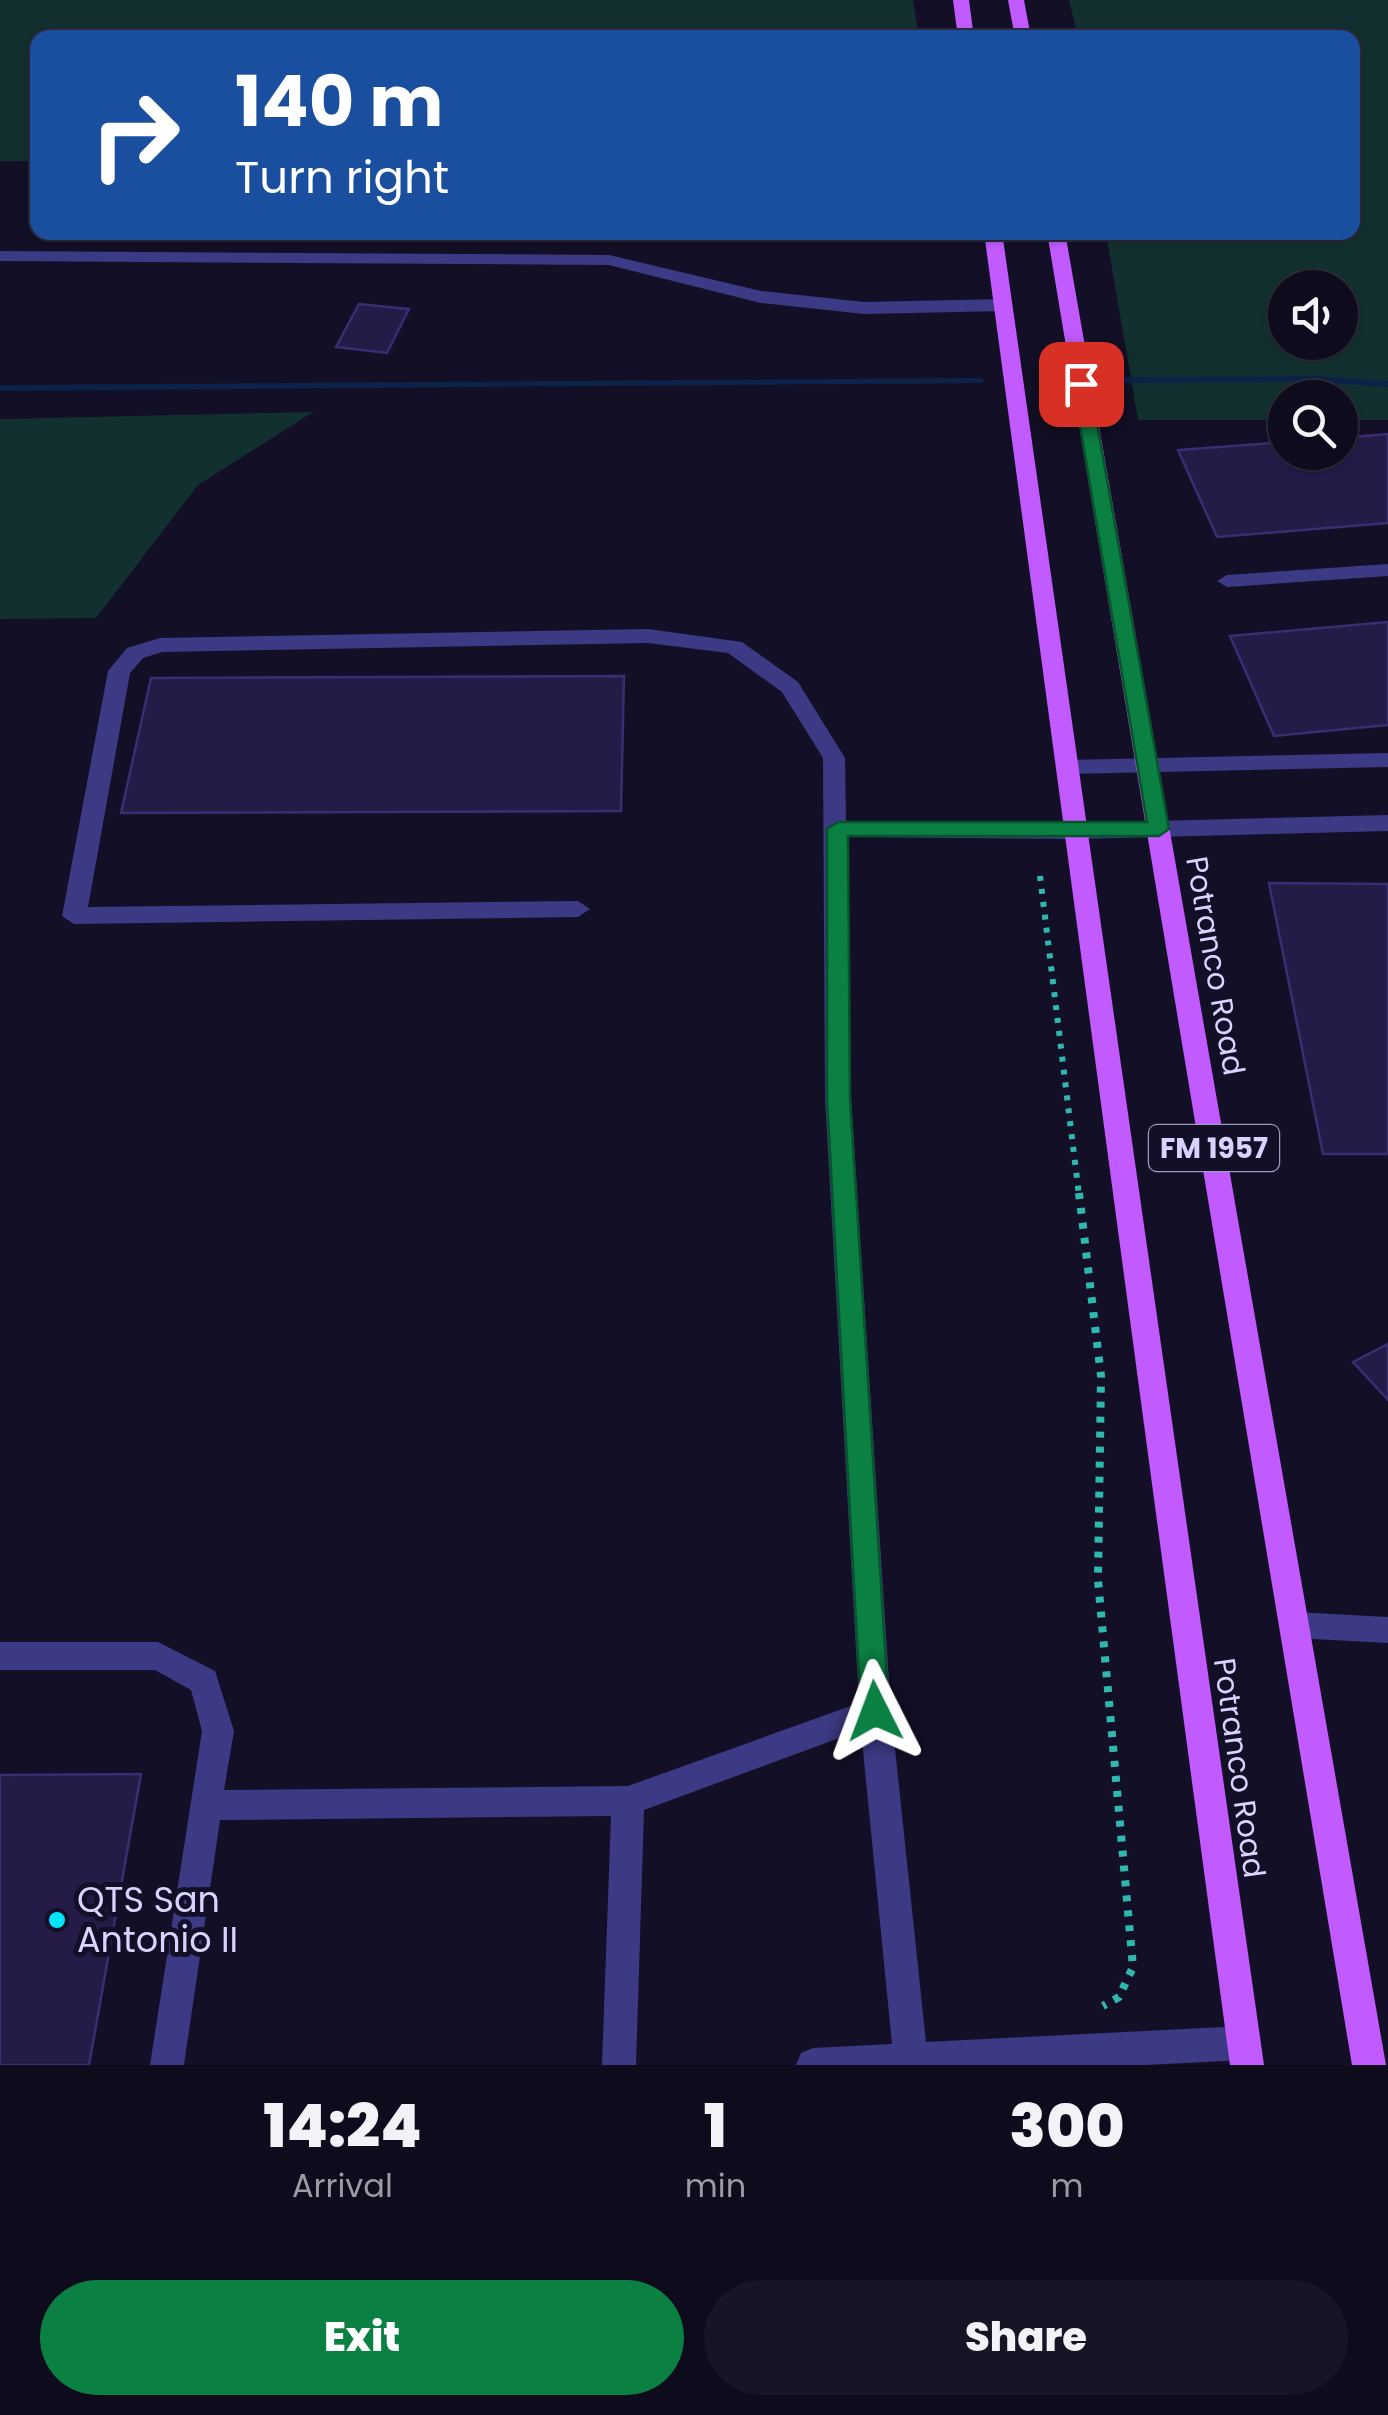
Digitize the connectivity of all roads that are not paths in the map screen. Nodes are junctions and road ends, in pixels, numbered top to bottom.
1 (961, 0) edge
2 (1016, 0) edge
3 (965, 30) edge
4 (1022, 30) edge
5 (994, 240) edge
6 (1057, 240) edge
7 (0, 256) edge
8 (1004, 305) junction
9 (1388, 570) edge
10 (1227, 582) dead end
11 (1388, 760) edge
12 (1145, 764) junction
13 (1067, 767) junction
14 (1388, 823) edge
15 (838, 829) junction
16 (1159, 829) junction
17 (1077, 831) junction
18 (578, 909) dead end
19 (1294, 1625) junction
20 (1388, 1630) edge
21 (0, 1656) edge
22 (875, 1711) junction
23 (628, 1802) junction
24 (206, 1804) junction
25 (1246, 2054) edge
26 (911, 2062) edge
27 (167, 2065) edge
28 (619, 2065) edge
29 (813, 2065) edge
30 (1369, 2065) edge

1 - 3 main road
2 - 4 main road
5 - 8 main road, Potranco Road / FM 1957
6 - 12 main road, Potranco Road / FM 1957
7 - 8 lane
8 - 13 main road, Potranco Road / FM 1957
9 - 10 lane
11 - 12 lane
12 - 13 lane
12 - 16 main road, Potranco Road / FM 1957
13 - 17 main road, Potranco Road / FM 1957
14 - 16 lane
15 - 17 lane
15 - 18 lane
15 - 22 lane
16 - 17 lane
16 - 19 main road, Potranco Road / FM 1957
17 - 25 main road, Potranco Road / FM 1957
19 - 20 lane
19 - 30 main road, Potranco Road / FM 1957
21 - 24 lane
22 - 23 lane
22 - 26 lane
23 - 24 lane
23 - 28 lane
24 - 27 lane
25 - 26 lane
26 - 29 lane

